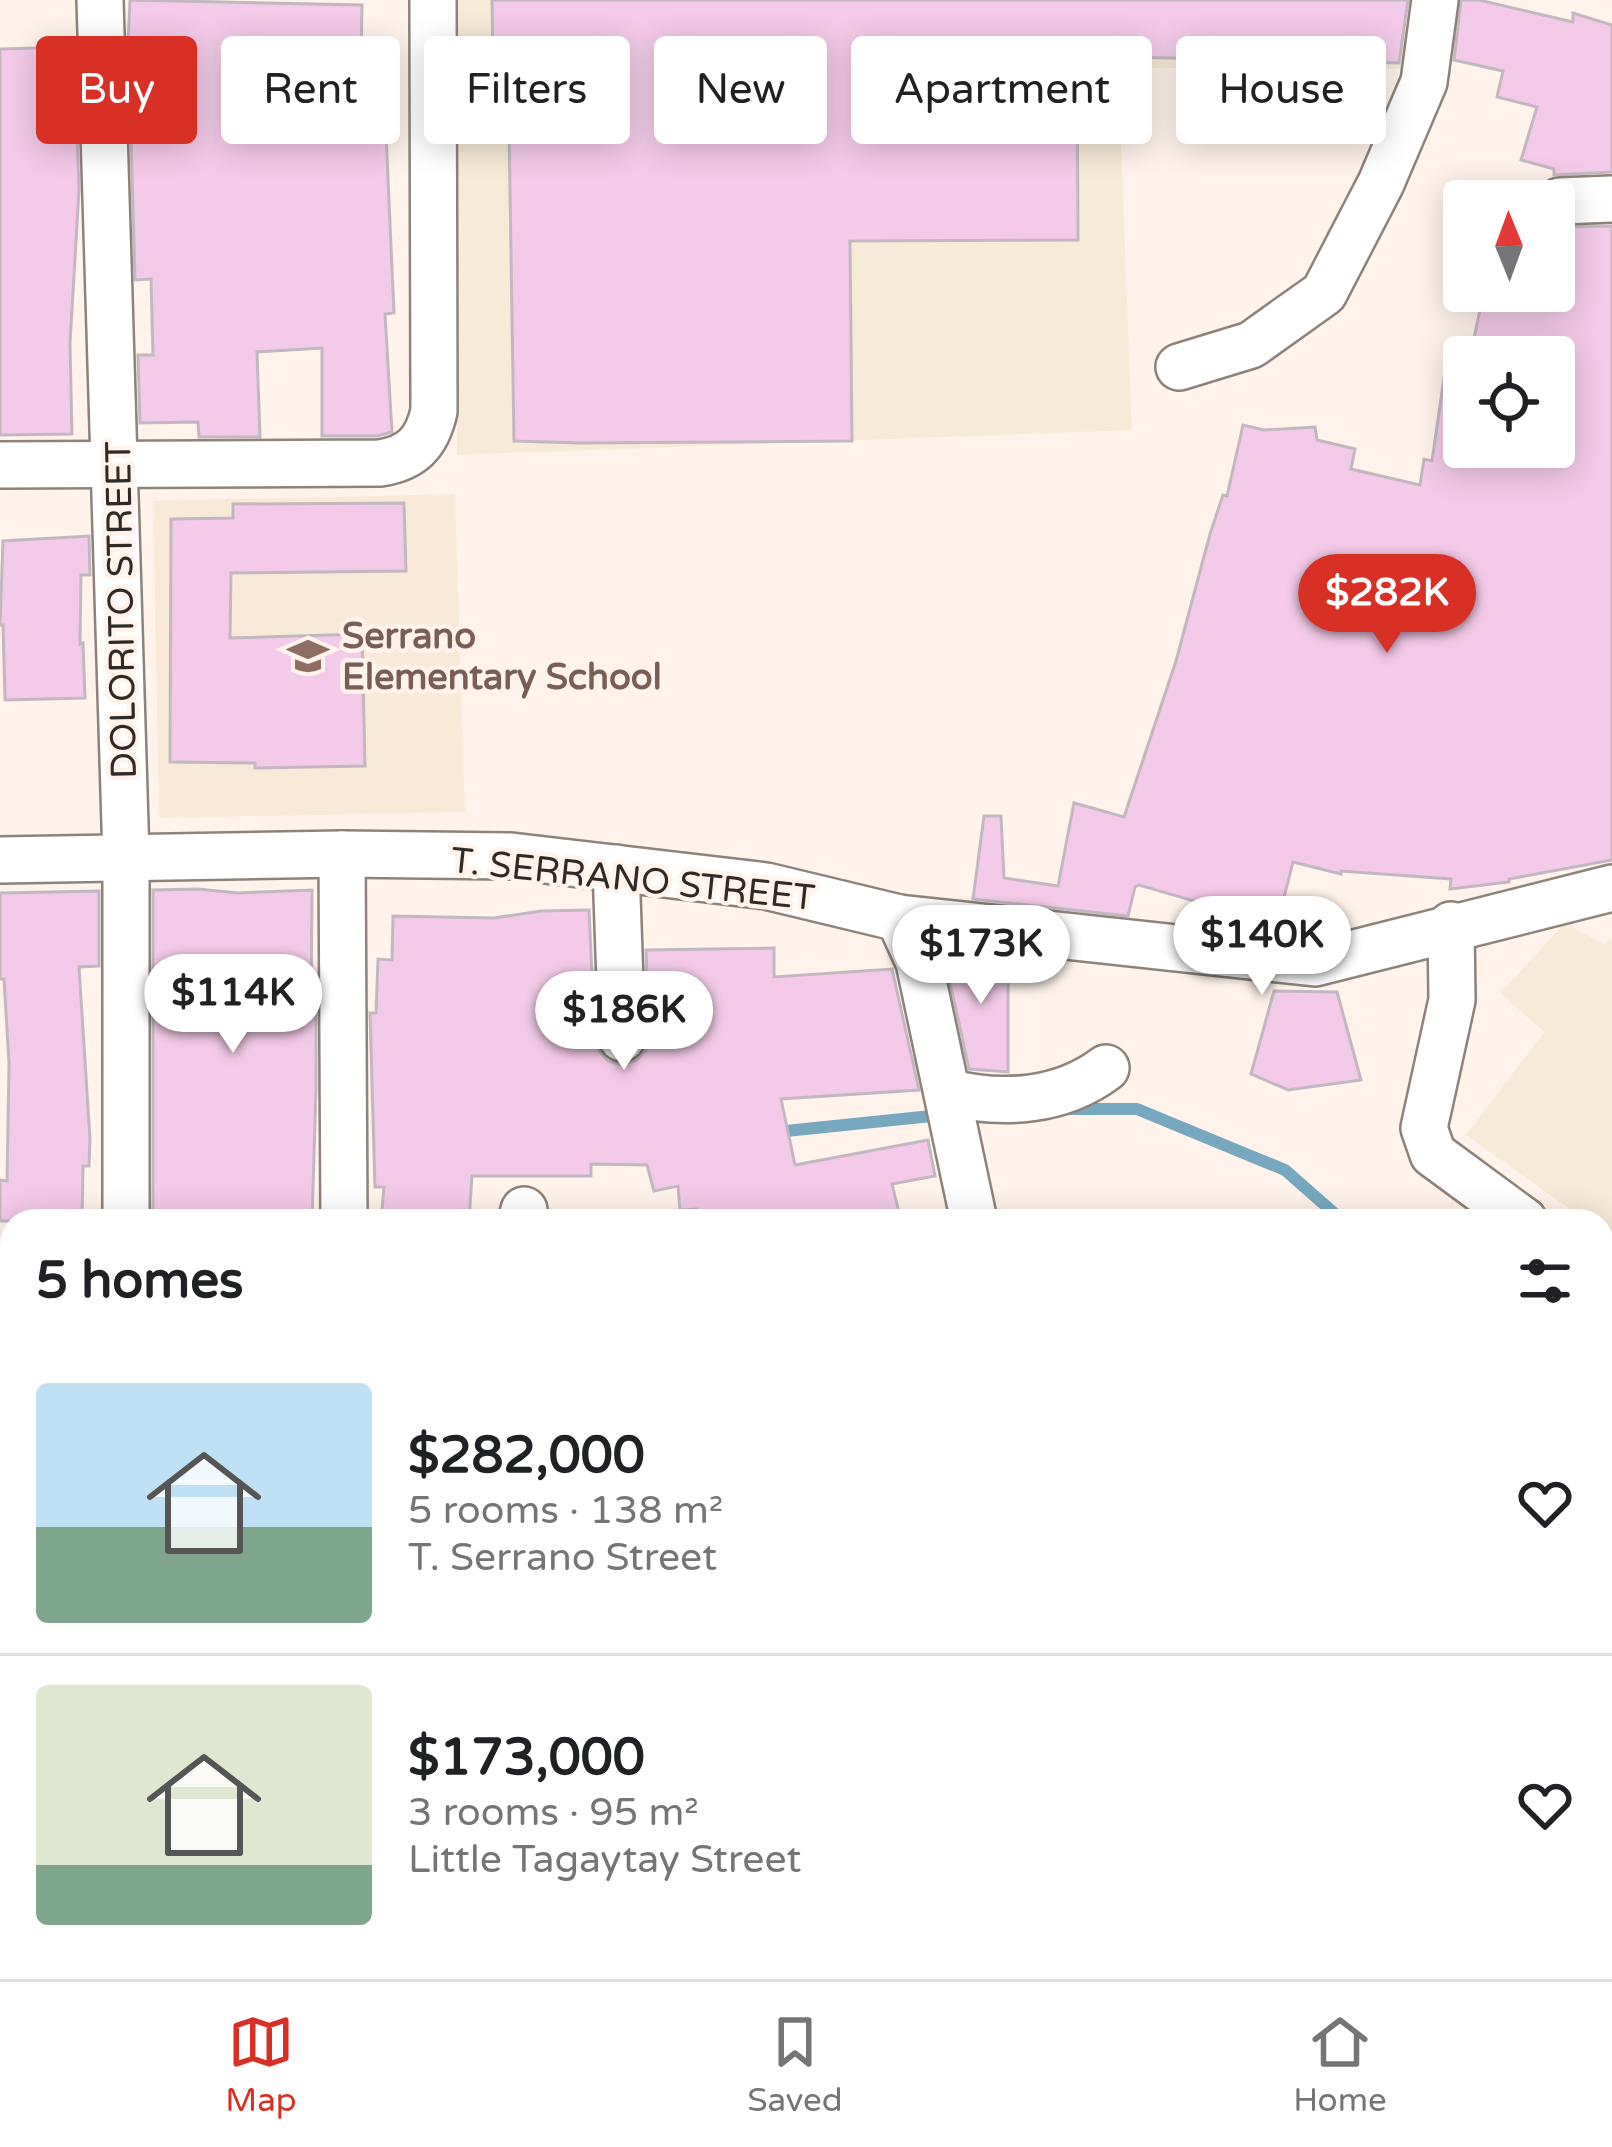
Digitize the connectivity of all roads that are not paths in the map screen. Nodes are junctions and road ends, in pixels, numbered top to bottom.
1 (433, 0) edge
2 (1435, 0) edge
3 (90, 4) edge
4 (1612, 199) edge
5 (1575, 201) edge
6 (1179, 367) dead end
7 (0, 465) edge
8 (117, 467) junction
9 (342, 854) junction
10 (126, 858) junction
11 (0, 860) edge
12 (616, 868) junction
13 (1612, 888) edge
14 (899, 918) junction
15 (1451, 926) junction
16 (622, 1039) dead end
17 (1106, 1068) dead end
18 (948, 1094) junction
19 (126, 1209) edge
20 (344, 1209) edge
21 (971, 1209) edge
22 (1508, 1209) edge

1 - 8 street
2 - 6 street
3 - 8 street, DOLORITO STREET
4 - 5 street
7 - 8 street
8 - 10 street, DOLORITO STREET
9 - 10 street, T. SERRANO STREET
9 - 12 street, T. SERRANO STREET
9 - 20 street
10 - 11 street, T. SERRANO STREET
10 - 19 street, DOLORITO STREET
12 - 14 street, T. SERRANO STREET
12 - 16 street
13 - 15 street, T. SERRANO STREET
14 - 15 street, T. SERRANO STREET
14 - 18 street
15 - 22 street
17 - 18 street
18 - 21 street

